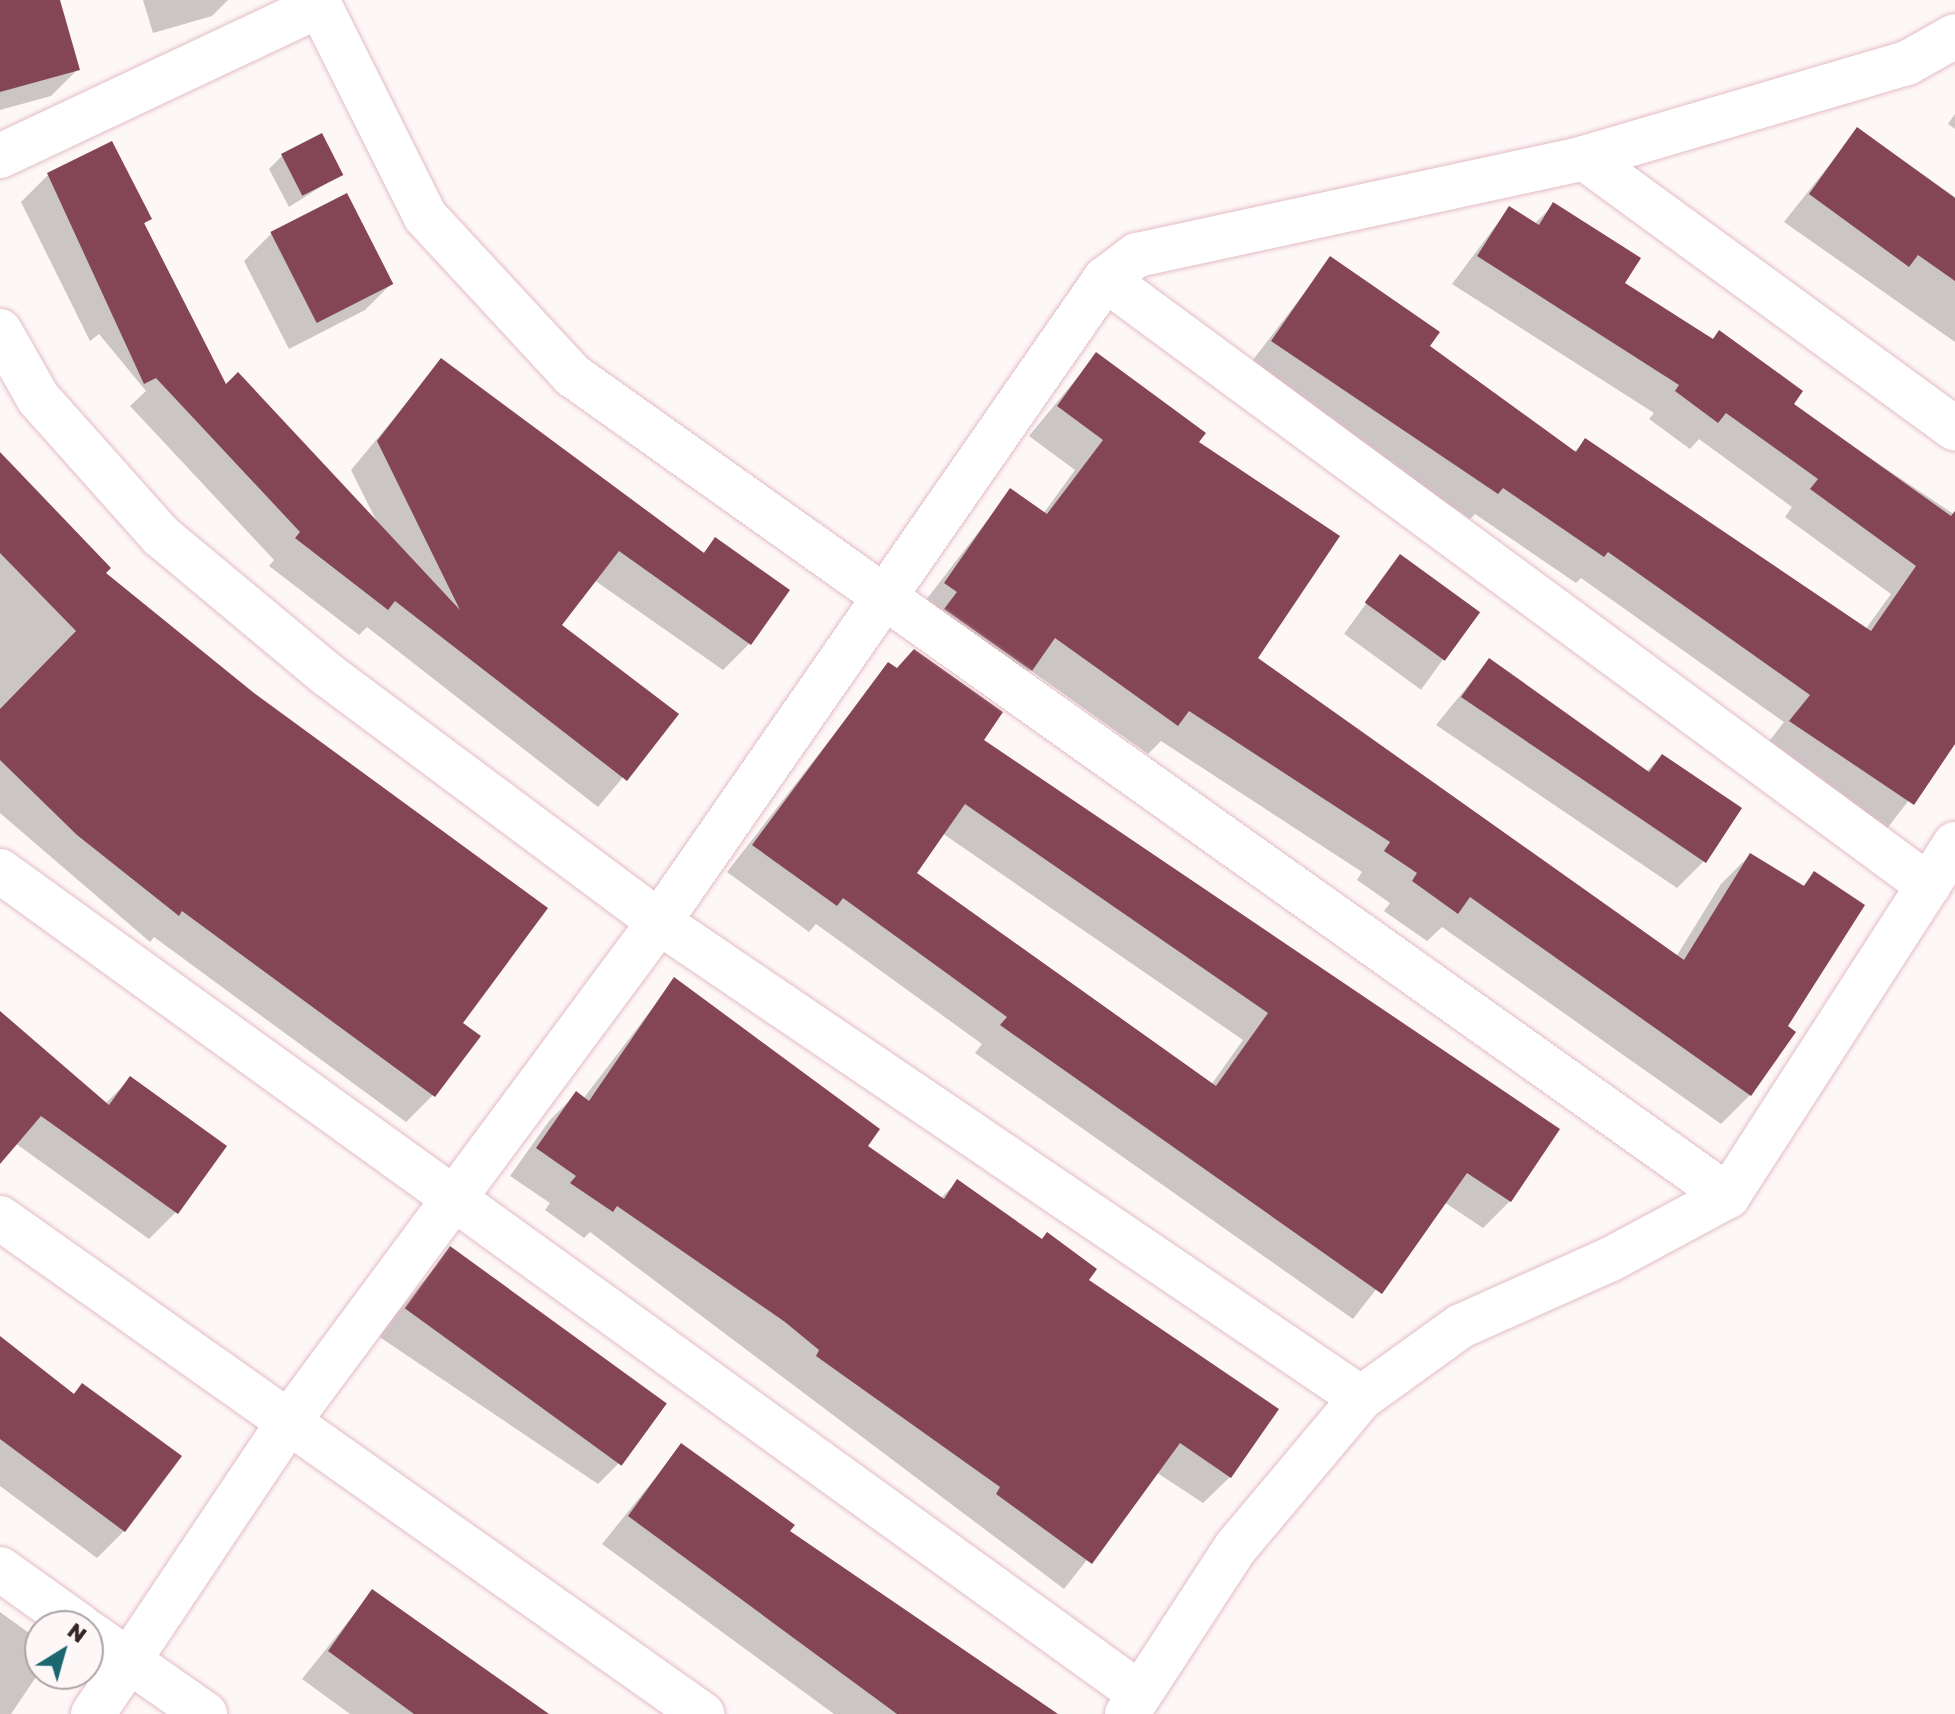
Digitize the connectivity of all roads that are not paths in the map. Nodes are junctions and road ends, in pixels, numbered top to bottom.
1 (318, 3) edge
2 (1955, 36) edge
3 (0, 156) edge
4 (1584, 158) junction
5 (1105, 279) junction
6 (0, 331) edge
7 (1955, 429) edge
8 (883, 593) junction
9 (1955, 844) edge
10 (0, 871) edge
11 (1929, 886) junction
12 (659, 922) junction
13 (1728, 1196) junction
14 (451, 1202) junction
15 (0, 1218) edge
16 (1361, 1398) junction
17 (289, 1421) junction
18 (0, 1569) edge
19 (58, 1610) edge
20 (104, 1643) edge
21 (131, 1662) junction
22 (1133, 1703) edge
23 (93, 1714) edge
24 (205, 1714) edge
25 (702, 1714) edge

1 - 3 street
1 - 8 street
2 - 4 street
4 - 5 street
4 - 7 street
5 - 8 street
5 - 11 street
6 - 12 street
8 - 12 street
8 - 13 street
9 - 11 street
10 - 14 street
11 - 13 street
12 - 14 street
12 - 16 street
13 - 16 street
14 - 17 street
14 - 22 street
15 - 17 street
16 - 22 street
17 - 21 street
17 - 25 street
18 - 19 street
20 - 21 street
21 - 23 street
21 - 24 street

